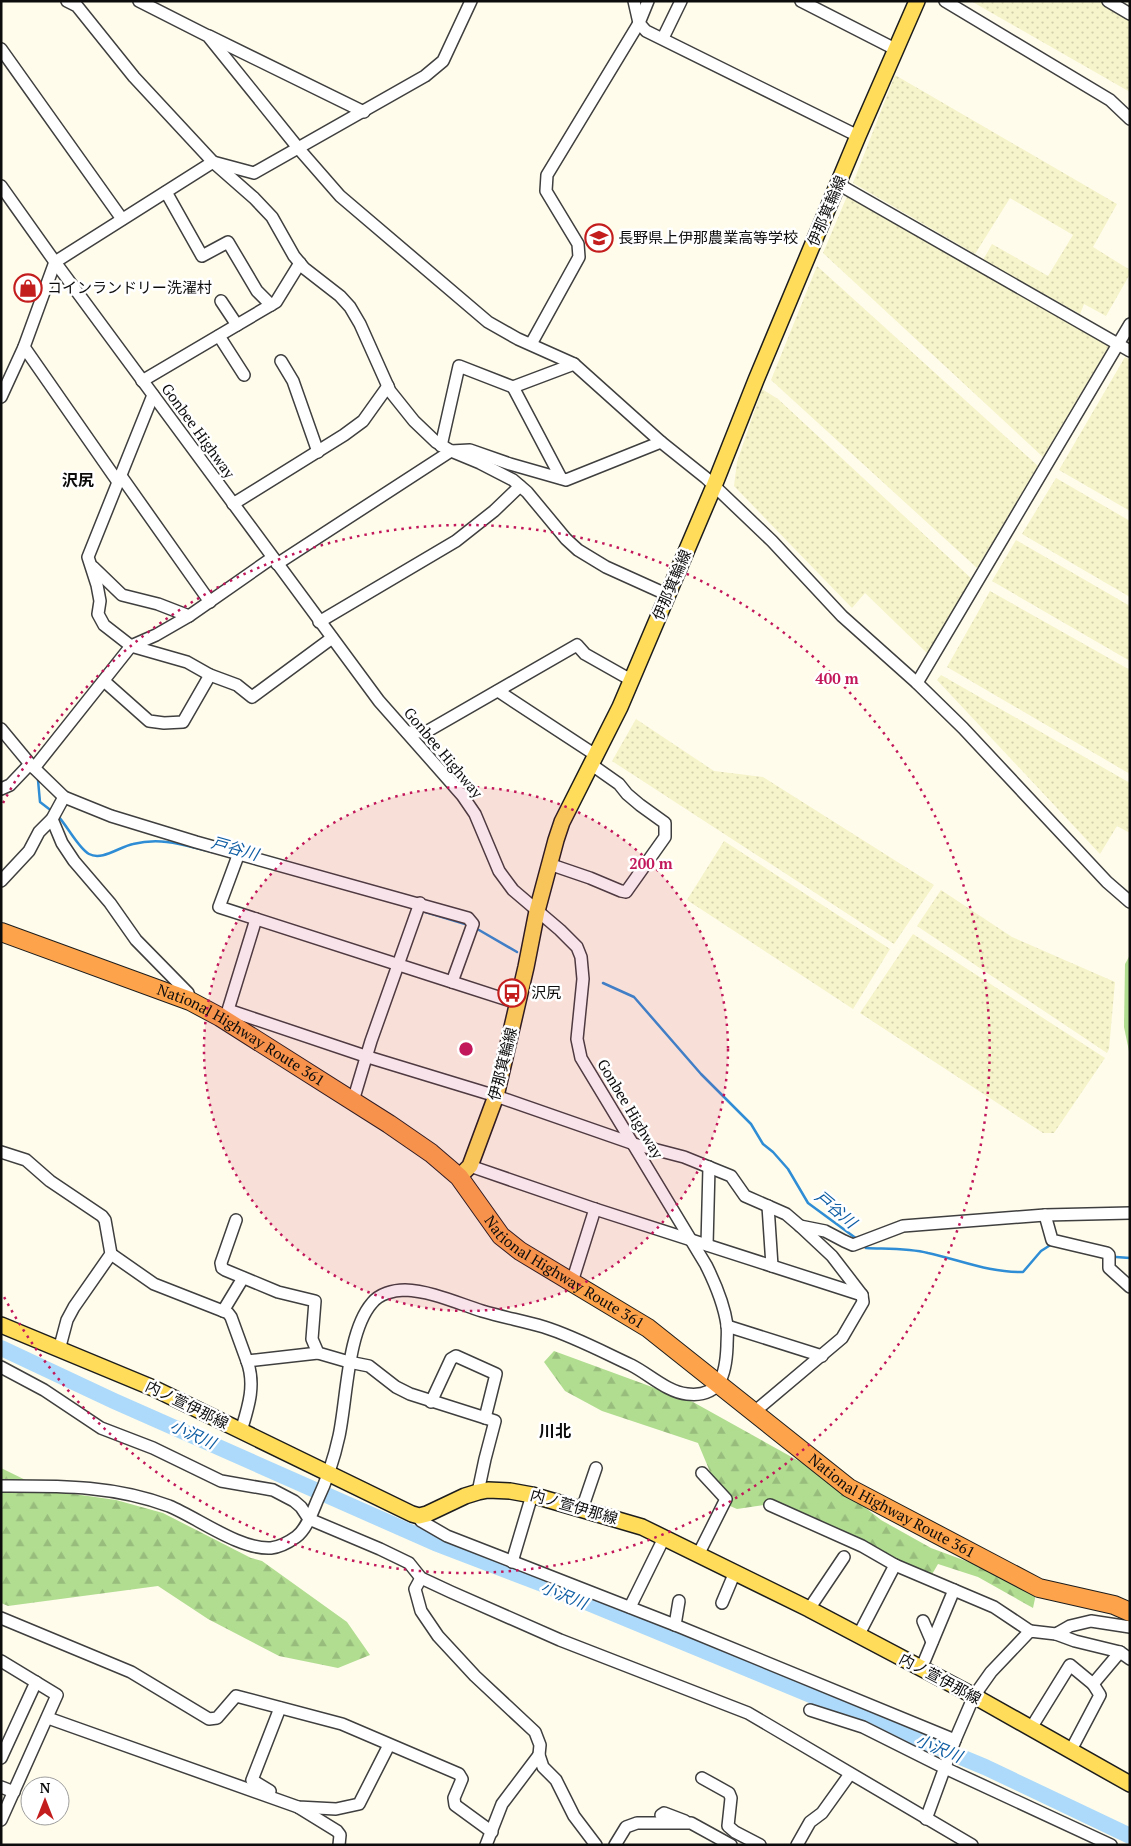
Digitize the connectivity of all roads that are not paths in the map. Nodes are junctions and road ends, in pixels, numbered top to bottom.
1 (67, 1) edge
2 (139, 1) edge
3 (471, 1) edge
4 (634, 1) edge
5 (648, 1) edge
6 (681, 1) edge
7 (801, 1) edge
8 (917, 1) edge
9 (945, 1) edge
10 (1108, 1) edge
11 (1130, 14) edge
12 (639, 23) junction
13 (208, 36) junction
14 (662, 38) junction
15 (1, 49) edge
16 (895, 49) junction
17 (364, 112) junction
18 (1130, 120) edge
19 (858, 136) junction
20 (299, 149) junction
21 (213, 162) junction
22 (838, 184) junction
23 (1, 186) edge
24 (166, 192) junction
25 (122, 219) junction
26 (55, 262) junction
27 (300, 263) junction
28 (221, 301) dead end
29 (271, 305) junction
30 (1130, 324) edge
31 (237, 325) junction
32 (219, 336) junction
33 (531, 344) junction
34 (1118, 345) junction
35 (24, 347) junction
36 (1130, 351) edge
37 (281, 361) dead end
38 (574, 364) junction
39 (244, 376) dead end
40 (142, 381) junction
41 (388, 386) junction
42 (513, 387) junction
43 (153, 395) junction
44 (1, 397) edge
45 (661, 442) junction
46 (446, 449) junction
47 (318, 452) junction
48 (561, 478) junction
49 (120, 479) junction
50 (520, 486) junction
51 (714, 486) junction
52 (233, 504) junction
53 (274, 561) junction
54 (90, 564) junction
55 (668, 595) junction
56 (210, 602) junction
57 (189, 616) junction
58 (319, 622) junction
59 (332, 638) junction
60 (131, 646) junction
61 (210, 675) junction
62 (631, 680) junction
63 (104, 681) junction
64 (917, 683) junction
65 (498, 691) junction
66 (1, 730) edge
67 (407, 732) junction
68 (594, 760) junction
69 (32, 766) junction
70 (1, 789) edge
71 (64, 797) junction
72 (54, 815) junction
73 (238, 856) junction
74 (549, 864) junction
75 (6, 868) edge
76 (1, 881) edge
77 (1130, 902) edge
78 (419, 907) junction
79 (537, 911) junction
80 (256, 919) junction
81 (1, 932) edge
82 (399, 965) junction
83 (452, 982) junction
84 (190, 1000) junction
85 (517, 1003) junction
86 (224, 1013) junction
87 (368, 1057) junction
88 (496, 1096) junction
89 (353, 1101) junction
90 (634, 1144) junction
91 (1, 1152) edge
92 (709, 1167) junction
93 (464, 1172) junction
94 (768, 1206) junction
95 (595, 1209) junction
96 (1130, 1213) edge
97 (1045, 1215) junction
98 (236, 1220) dead end
99 (800, 1226) junction
100 (690, 1239) junction
101 (708, 1245) junction
102 (111, 1254) junction
103 (772, 1266) junction
104 (243, 1278) junction
105 (572, 1282) junction
106 (1130, 1287) edge
107 (862, 1295) junction
108 (223, 1311) junction
109 (1, 1325) edge
110 (727, 1326) junction
111 (59, 1350) junction
112 (318, 1353) junction
113 (822, 1356) junction
114 (247, 1361) junction
115 (350, 1362) junction
116 (1, 1367) edge
117 (718, 1386) junction
118 (431, 1402) junction
119 (753, 1413) junction
120 (485, 1418) junction
121 (241, 1431) junction
122 (596, 1468) dead end
123 (702, 1473) dead end
124 (328, 1477) junction
125 (1, 1486) edge
126 (478, 1492) junction
127 (532, 1495) junction
128 (770, 1505) dead end
129 (582, 1509) junction
130 (311, 1515) junction
131 (419, 1516) junction
132 (664, 1538) junction
133 (698, 1555) junction
134 (844, 1557) dead end
135 (512, 1562) junction
136 (895, 1565) junction
137 (735, 1572) junction
138 (421, 1578) junction
139 (954, 1590) junction
140 (679, 1601) dead end
141 (722, 1604) dead end
142 (630, 1607) junction
143 (809, 1609) junction
144 (1130, 1612) edge
145 (1, 1618) edge
146 (923, 1622) dead end
147 (675, 1625) junction
148 (1130, 1627) edge
149 (1030, 1631) junction
150 (1056, 1634) junction
151 (858, 1636) junction
152 (932, 1642) junction
153 (1120, 1652) junction
154 (1130, 1659) edge
155 (1, 1661) edge
156 (921, 1669) junction
157 (36, 1682) junction
158 (1093, 1684) junction
159 (974, 1696) junction
160 (280, 1708) junction
161 (810, 1710) dead end
162 (48, 1718) junction
163 (1031, 1728) junction
164 (954, 1741) junction
165 (389, 1745) junction
166 (1071, 1750) junction
167 (539, 1755) junction
168 (1, 1758) edge
169 (945, 1768) junction
170 (850, 1774) junction
171 (702, 1778) dead end
172 (1130, 1784) edge
173 (1, 1787) edge
174 (14, 1792) junction
175 (273, 1797) junction
176 (298, 1807) junction
177 (661, 1815) dead end
178 (926, 1819) junction
179 (1, 1820) edge
180 (691, 1823) junction
181 (492, 1832) junction
182 (969, 1844) edge
183 (339, 1845) edge
184 (486, 1845) edge
185 (596, 1845) edge
186 (615, 1845) edge
187 (731, 1845) edge
188 (760, 1845) edge
189 (798, 1845) edge
190 (1111, 1845) edge

1 - 21 street
2 - 13 street
3 - 17 street
4 - 12 street
5 - 12 street
6 - 14 street
7 - 16 street
8 - 16 main road, 伊那箕輪線
9 - 18 street
10 - 11 street
12 - 14 street
12 - 33 street
13 - 17 street
13 - 20 street
14 - 19 street
15 - 25 street
16 - 19 main road, 伊那箕輪線
17 - 20 street
19 - 22 main road, 伊那箕輪線
20 - 21 street
20 - 33 street
21 - 24 street
21 - 27 street
22 - 34 street
22 - 51 main road, 伊那箕輪線
23 - 26 street, Gonbee Highway
24 - 25 street
24 - 29 street
25 - 26 street
26 - 35 street
26 - 40 street, Gonbee Highway
27 - 29 street
27 - 41 street
28 - 31 street
29 - 31 street
30 - 34 street
31 - 32 street
32 - 39 street
32 - 40 street
33 - 38 street
34 - 36 street
34 - 64 street
35 - 44 street
35 - 49 street
37 - 47 street
38 - 42 street
38 - 45 street
40 - 43 street, Gonbee Highway
41 - 46 street
41 - 47 street
42 - 46 street
42 - 48 street
43 - 49 street
43 - 52 street, Gonbee Highway
45 - 48 street
45 - 51 street
46 - 48 street
46 - 50 street
46 - 53 street
47 - 52 street
49 - 54 street
49 - 56 street
50 - 55 street
50 - 58 street
51 - 55 main road, 伊那箕輪線
51 - 64 street
52 - 53 street, Gonbee Highway
53 - 56 street
53 - 58 street, Gonbee Highway
54 - 57 street
54 - 60 street
55 - 62 main road, 伊那箕輪線
56 - 57 street
57 - 60 street
58 - 59 street, Gonbee Highway
59 - 61 street
59 - 67 street, Gonbee Highway
60 - 61 street
60 - 63 street
61 - 63 street
62 - 65 street
62 - 68 main road, 伊那箕輪線
63 - 69 street
64 - 77 street
65 - 67 street
65 - 68 street
66 - 69 street
67 - 79 street, Gonbee Highway
68 - 74 main road, 伊那箕輪線
68 - 74 street
69 - 70 street
69 - 71 street
71 - 72 street
71 - 73 street
72 - 75 street
72 - 84 street
73 - 78 street
73 - 80 street
74 - 79 main road, 伊那箕輪線
75 - 76 street
78 - 82 street
78 - 83 street
79 - 85 main road, 伊那箕輪線
79 - 90 street, Gonbee Highway
80 - 82 street
80 - 86 street
81 - 84 highway, National Highway Route 361
82 - 83 street
82 - 87 street
83 - 85 street
84 - 86 highway, National Highway Route 361
85 - 88 main road, 伊那箕輪線
86 - 87 street
86 - 89 highway, National Highway Route 361
87 - 88 street
87 - 89 street
88 - 90 street
88 - 93 main road, 伊那箕輪線
89 - 93 highway, National Highway Route 361
90 - 92 street
90 - 100 street, Gonbee Highway
91 - 102 street
92 - 94 street
92 - 101 street
93 - 95 street
93 - 105 highway, National Highway Route 361
94 - 99 street
94 - 103 street
95 - 100 street
95 - 105 street
96 - 97 street
97 - 99 street
97 - 106 street
98 - 104 street
99 - 107 street
100 - 101 street
100 - 110 street, Gonbee Highway
101 - 103 street
102 - 108 street
102 - 111 street
103 - 107 street
104 - 108 street
104 - 112 street
105 - 117 highway, National Highway Route 361
107 - 113 street
108 - 114 street
109 - 111 main road, 内ノ萱伊那線
110 - 113 street
110 - 117 street, Gonbee Highway
111 - 121 main road, 内ノ萱伊那線
112 - 114 street
112 - 115 street
113 - 119 street
114 - 121 street
115 - 117 street
115 - 118 street
115 - 124 street
116 - 130 street
117 - 119 highway, National Highway Route 361
118 - 120 street
118 - 120 street
119 - 144 highway, National Highway Route 361
120 - 126 street
121 - 124 main road, 内ノ萱伊那線
122 - 129 street
123 - 133 street
124 - 130 street
124 - 131 main road, 内ノ萱伊那線
125 - 130 street
126 - 127 main road, 内ノ萱伊那線
126 - 131 main road, 内ノ萱伊那線
127 - 129 main road, 内ノ萱伊那線
127 - 135 street
128 - 136 street
129 - 132 main road, 内ノ萱伊那線
130 - 138 street
131 - 135 street
132 - 133 main road, 内ノ萱伊那線
132 - 142 street
133 - 137 main road, 内ノ萱伊那線
134 - 143 street
135 - 142 street
136 - 139 street
136 - 151 street
137 - 141 street
137 - 143 main road, 内ノ萱伊那線
138 - 167 street
138 - 170 street
139 - 149 street
139 - 152 street
140 - 147 street
142 - 147 street
143 - 151 main road, 内ノ萱伊那線
145 - 160 street
146 - 152 street
147 - 164 street
148 - 150 street
149 - 150 street
149 - 159 street
150 - 153 street
151 - 156 main road, 内ノ萱伊那線
152 - 156 street
153 - 154 street
153 - 158 street
155 - 157 street
156 - 159 main road, 内ノ萱伊那線
157 - 162 street
157 - 168 street
158 - 163 street
158 - 166 street
159 - 163 main road, 内ノ萱伊那線
159 - 164 street
160 - 165 street
160 - 175 street
161 - 169 street
162 - 174 street
162 - 175 street
163 - 166 main road, 内ノ萱伊那線
164 - 169 street
165 - 176 street
165 - 181 street
166 - 172 main road, 内ノ萱伊那線
167 - 181 street
167 - 185 street
169 - 178 street
169 - 190 street
170 - 178 street
170 - 189 street
171 - 188 street
173 - 174 street
174 - 179 street
175 - 176 street
176 - 183 street
177 - 180 street
178 - 182 street
180 - 186 street
180 - 187 street
181 - 184 street

